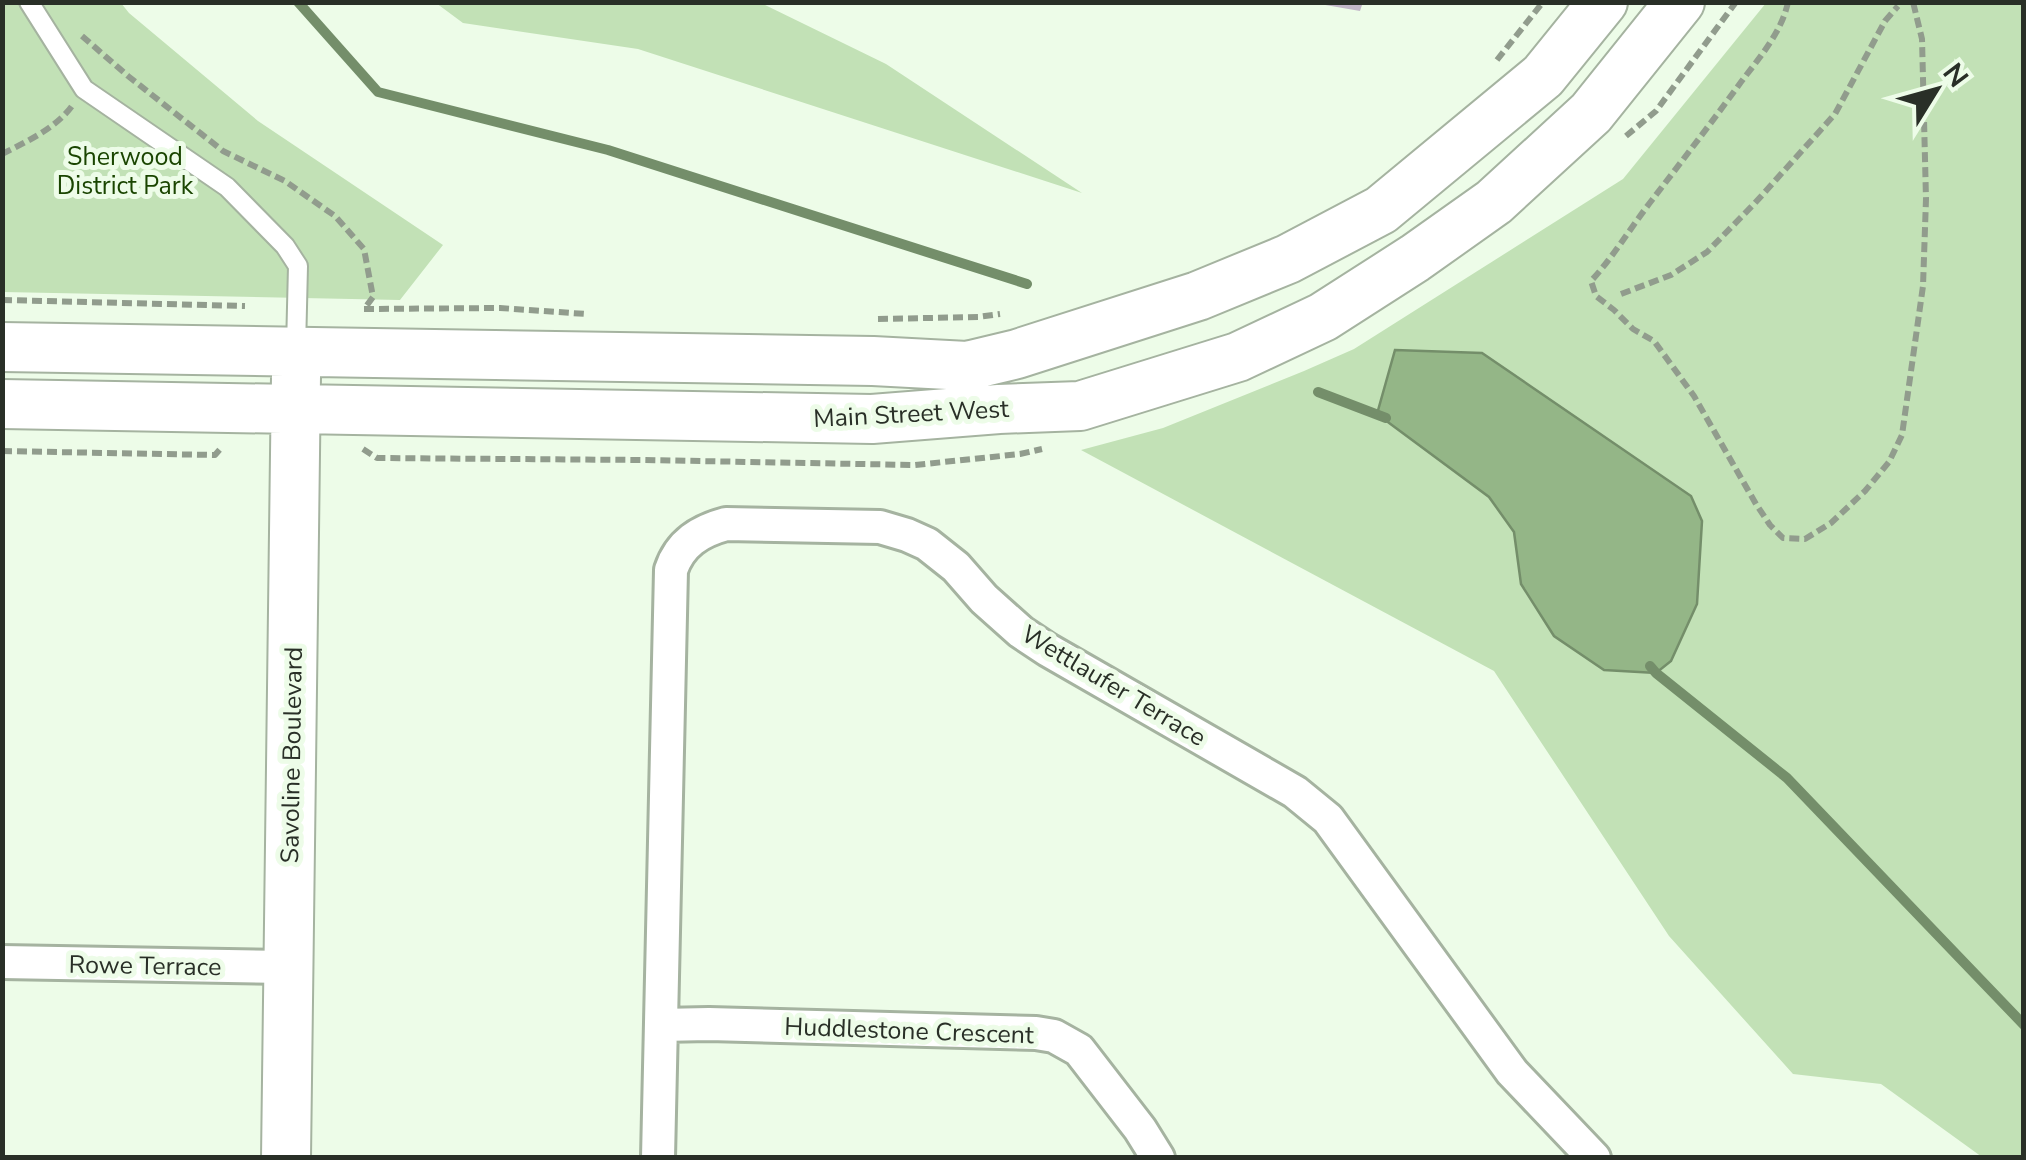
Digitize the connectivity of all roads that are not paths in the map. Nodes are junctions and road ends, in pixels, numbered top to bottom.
1 (29, 2) edge
2 (1603, 2) edge
3 (1680, 2) edge
4 (2, 347) edge
5 (296, 352) junction
6 (2, 404) edge
7 (296, 409) junction
8 (2, 962) edge
9 (288, 966) junction
10 (661, 1024) junction
11 (286, 1158) edge
12 (658, 1158) edge
13 (1158, 1158) edge
14 (1594, 1158) edge

1 - 5 lane
2 - 5 main road, Main Street West
3 - 7 main road, Main Street West
4 - 5 main road, Main Street West
5 - 7 main road, Savoline Boulevard
6 - 7 main road, Main Street West
7 - 9 main road, Savoline Boulevard
8 - 9 street, Rowe Terrace
9 - 11 main road, Savoline Boulevard
10 - 12 street, Wettlaufer Terrace
10 - 13 street, Huddlestone Crescent
10 - 14 street, Wettlaufer Terrace

